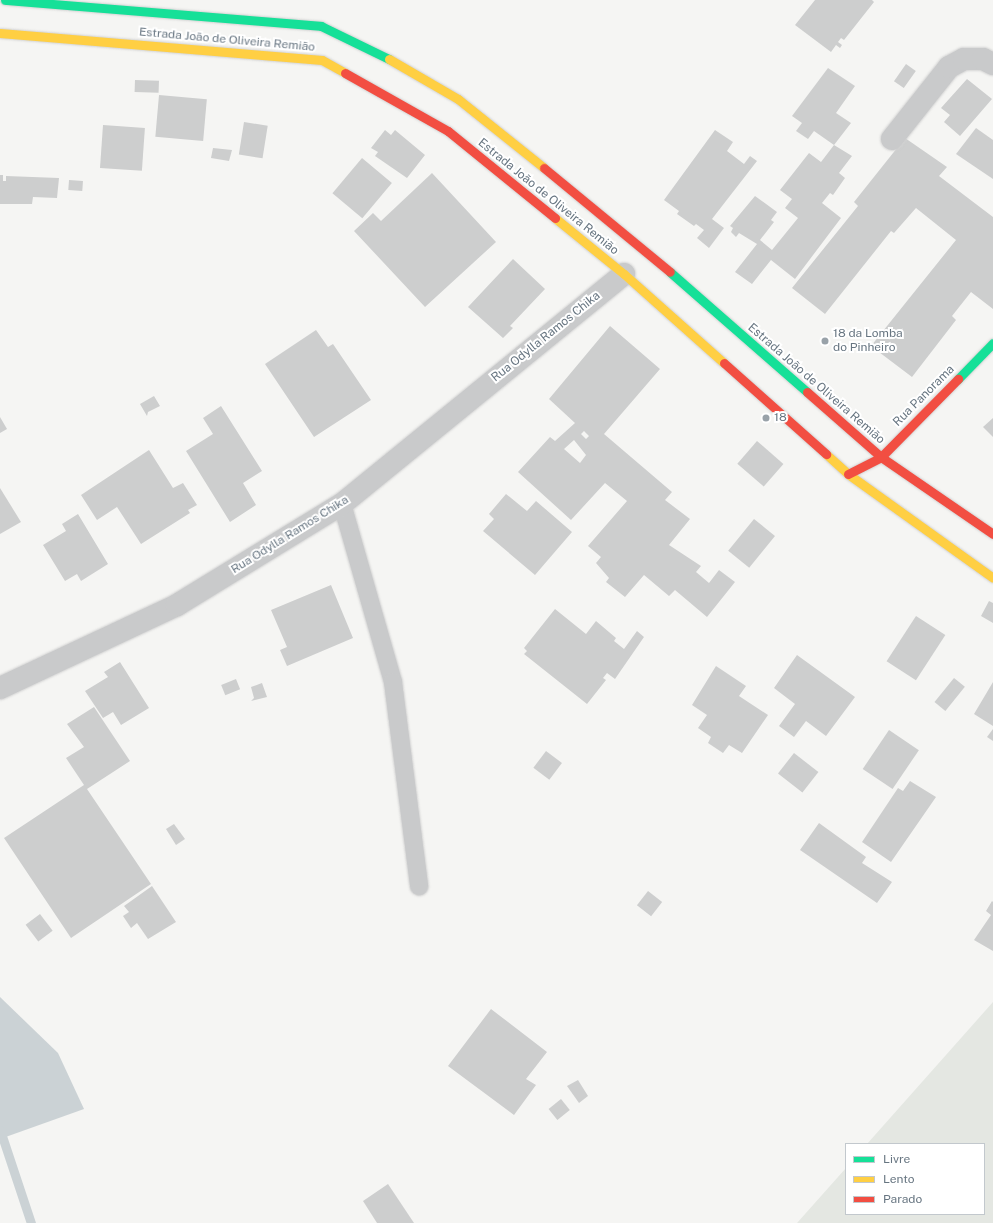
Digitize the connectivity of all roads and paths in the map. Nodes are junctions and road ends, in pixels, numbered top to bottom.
1 (5, 0) edge
2 (0, 33) edge
3 (993, 64) edge
4 (892, 139) dead end
5 (624, 274) junction
6 (993, 343) edge
7 (881, 457) junction
8 (848, 474) junction
9 (342, 504) junction
10 (993, 534) edge
11 (993, 578) edge
12 (0, 688) edge
13 (419, 886) dead end

1 - 7 main road, Estrada João de Oliveira Remião
2 - 5 main road, Estrada João de Oliveira Remião
3 - 4 street
5 - 8 main road, Estrada João de Oliveira Remião
5 - 9 street, Rua Odylla Ramos Chika
6 - 7 main road, Rua Panorama
7 - 8 main road, Rua Panorama
7 - 10 main road, Estrada João de Oliveira Remião
8 - 11 main road, Estrada João de Oliveira Remião
9 - 12 street, Rua Odylla Ramos Chika
9 - 13 lane

